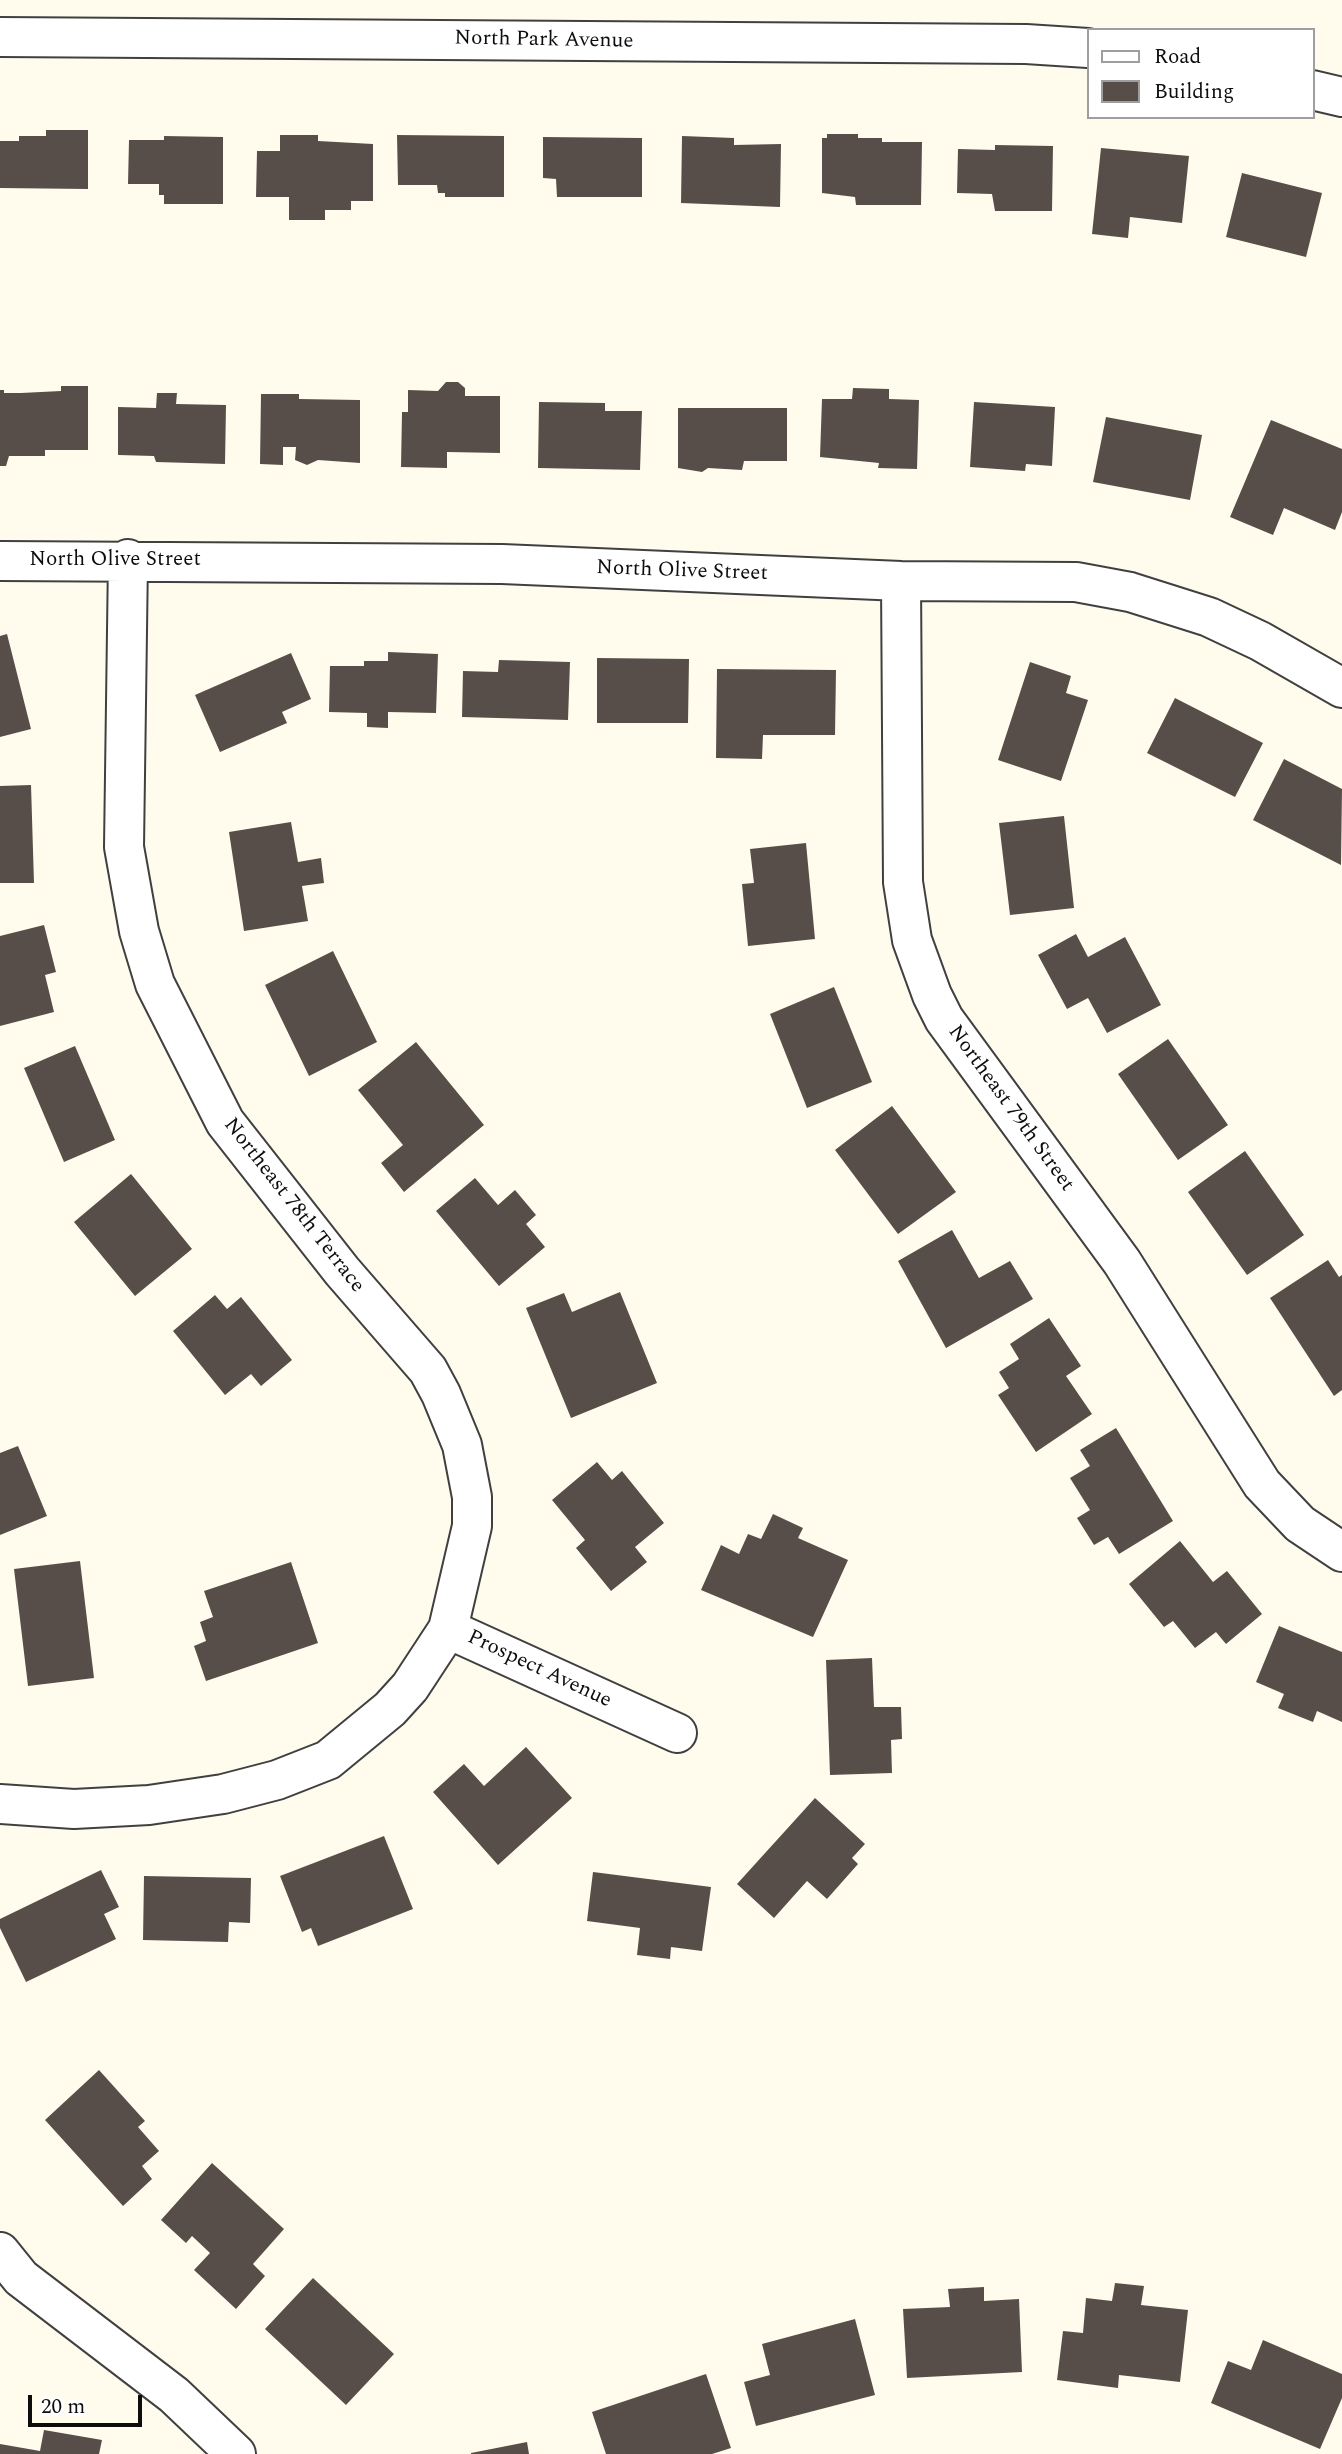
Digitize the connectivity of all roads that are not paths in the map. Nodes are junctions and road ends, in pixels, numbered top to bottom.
1 (0, 37) edge
2 (1086, 48) edge
3 (1314, 90) edge
4 (1342, 97) edge
5 (128, 559) junction
6 (0, 561) edge
7 (901, 581) junction
8 (1342, 688) edge
9 (1342, 1552) edge
10 (448, 1629) junction
11 (677, 1733) dead end
12 (0, 1804) edge
13 (7, 2274) edge
14 (236, 2454) edge

1 - 2 street, North Park Avenue
3 - 4 street
5 - 6 street, North Olive Street
5 - 7 street, North Olive Street
5 - 10 street, Northeast 78th Terrace
7 - 8 street, North Olive Street
7 - 9 street, Northeast 79th Street
10 - 11 street, Prospect Avenue
10 - 12 street, Prospect Avenue
13 - 14 street

